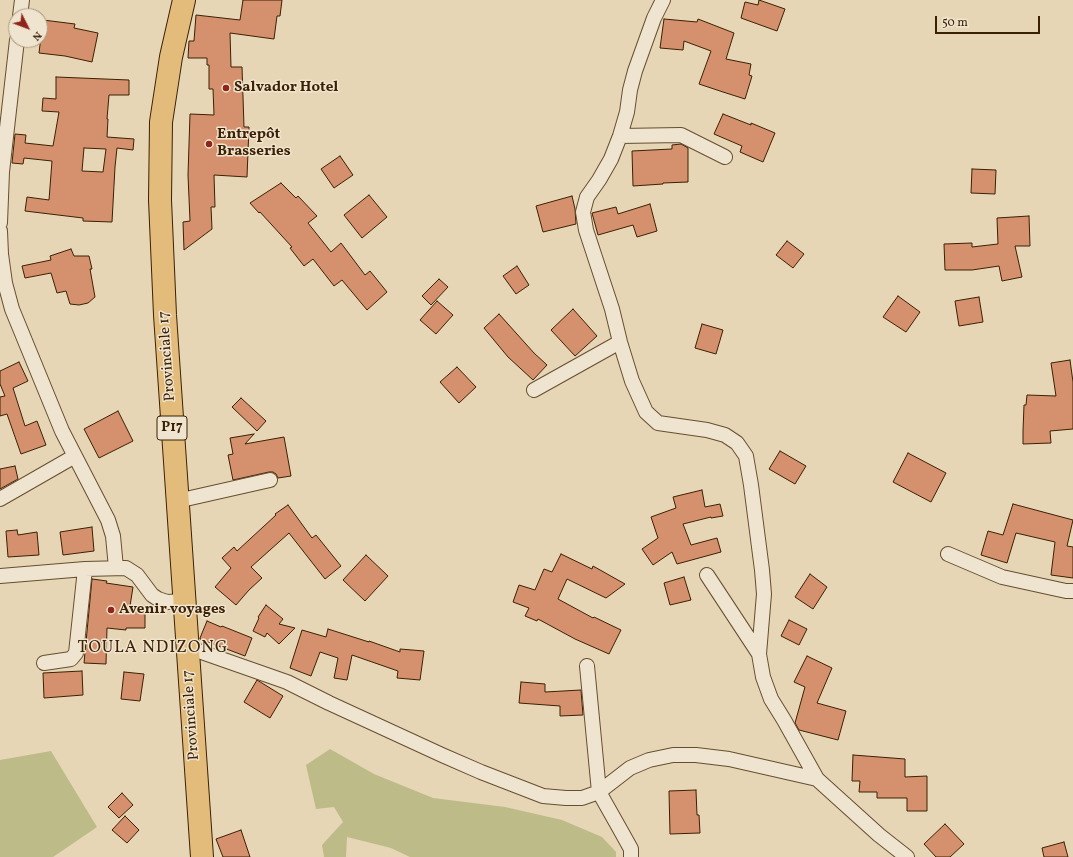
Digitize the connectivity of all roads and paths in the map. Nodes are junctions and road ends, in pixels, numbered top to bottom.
1 (184, 0) edge
2 (663, 0) edge
3 (16, 48) edge
4 (620, 136) junction
5 (725, 157) dead end
6 (1, 172) edge
7 (0, 222) edge
8 (0, 231) edge
9 (620, 342) junction
10 (534, 390) dead end
11 (75, 456) junction
12 (270, 480) dead end
13 (0, 499) edge
14 (177, 501) junction
15 (948, 554) dead end
16 (116, 568) junction
17 (85, 569) junction
18 (706, 575) dead end
19 (0, 576) edge
20 (1073, 591) edge
21 (184, 601) junction
22 (187, 646) junction
23 (759, 654) junction
24 (44, 662) dead end
25 (587, 666) dead end
26 (817, 779) junction
27 (599, 792) junction
28 (202, 857) edge
29 (631, 857) edge
30 (908, 857) edge

1 - 14 main road, Provinciale 17 / P17
2 - 4 street
3 - 6 street
4 - 5 street
4 - 9 street
6 - 7 street
8 - 11 street
9 - 10 street
9 - 23 street
11 - 13 street
11 - 16 street
12 - 14 street
14 - 21 main road, Provinciale 17 / P17
15 - 20 street
16 - 17 street
16 - 21 street
17 - 19 street
17 - 24 street
18 - 23 street
21 - 22 main road, Provinciale 17 / P17
22 - 27 street
22 - 28 main road, Provinciale 17 / P17
23 - 26 street
25 - 27 street
26 - 27 street
26 - 30 street
27 - 29 street

